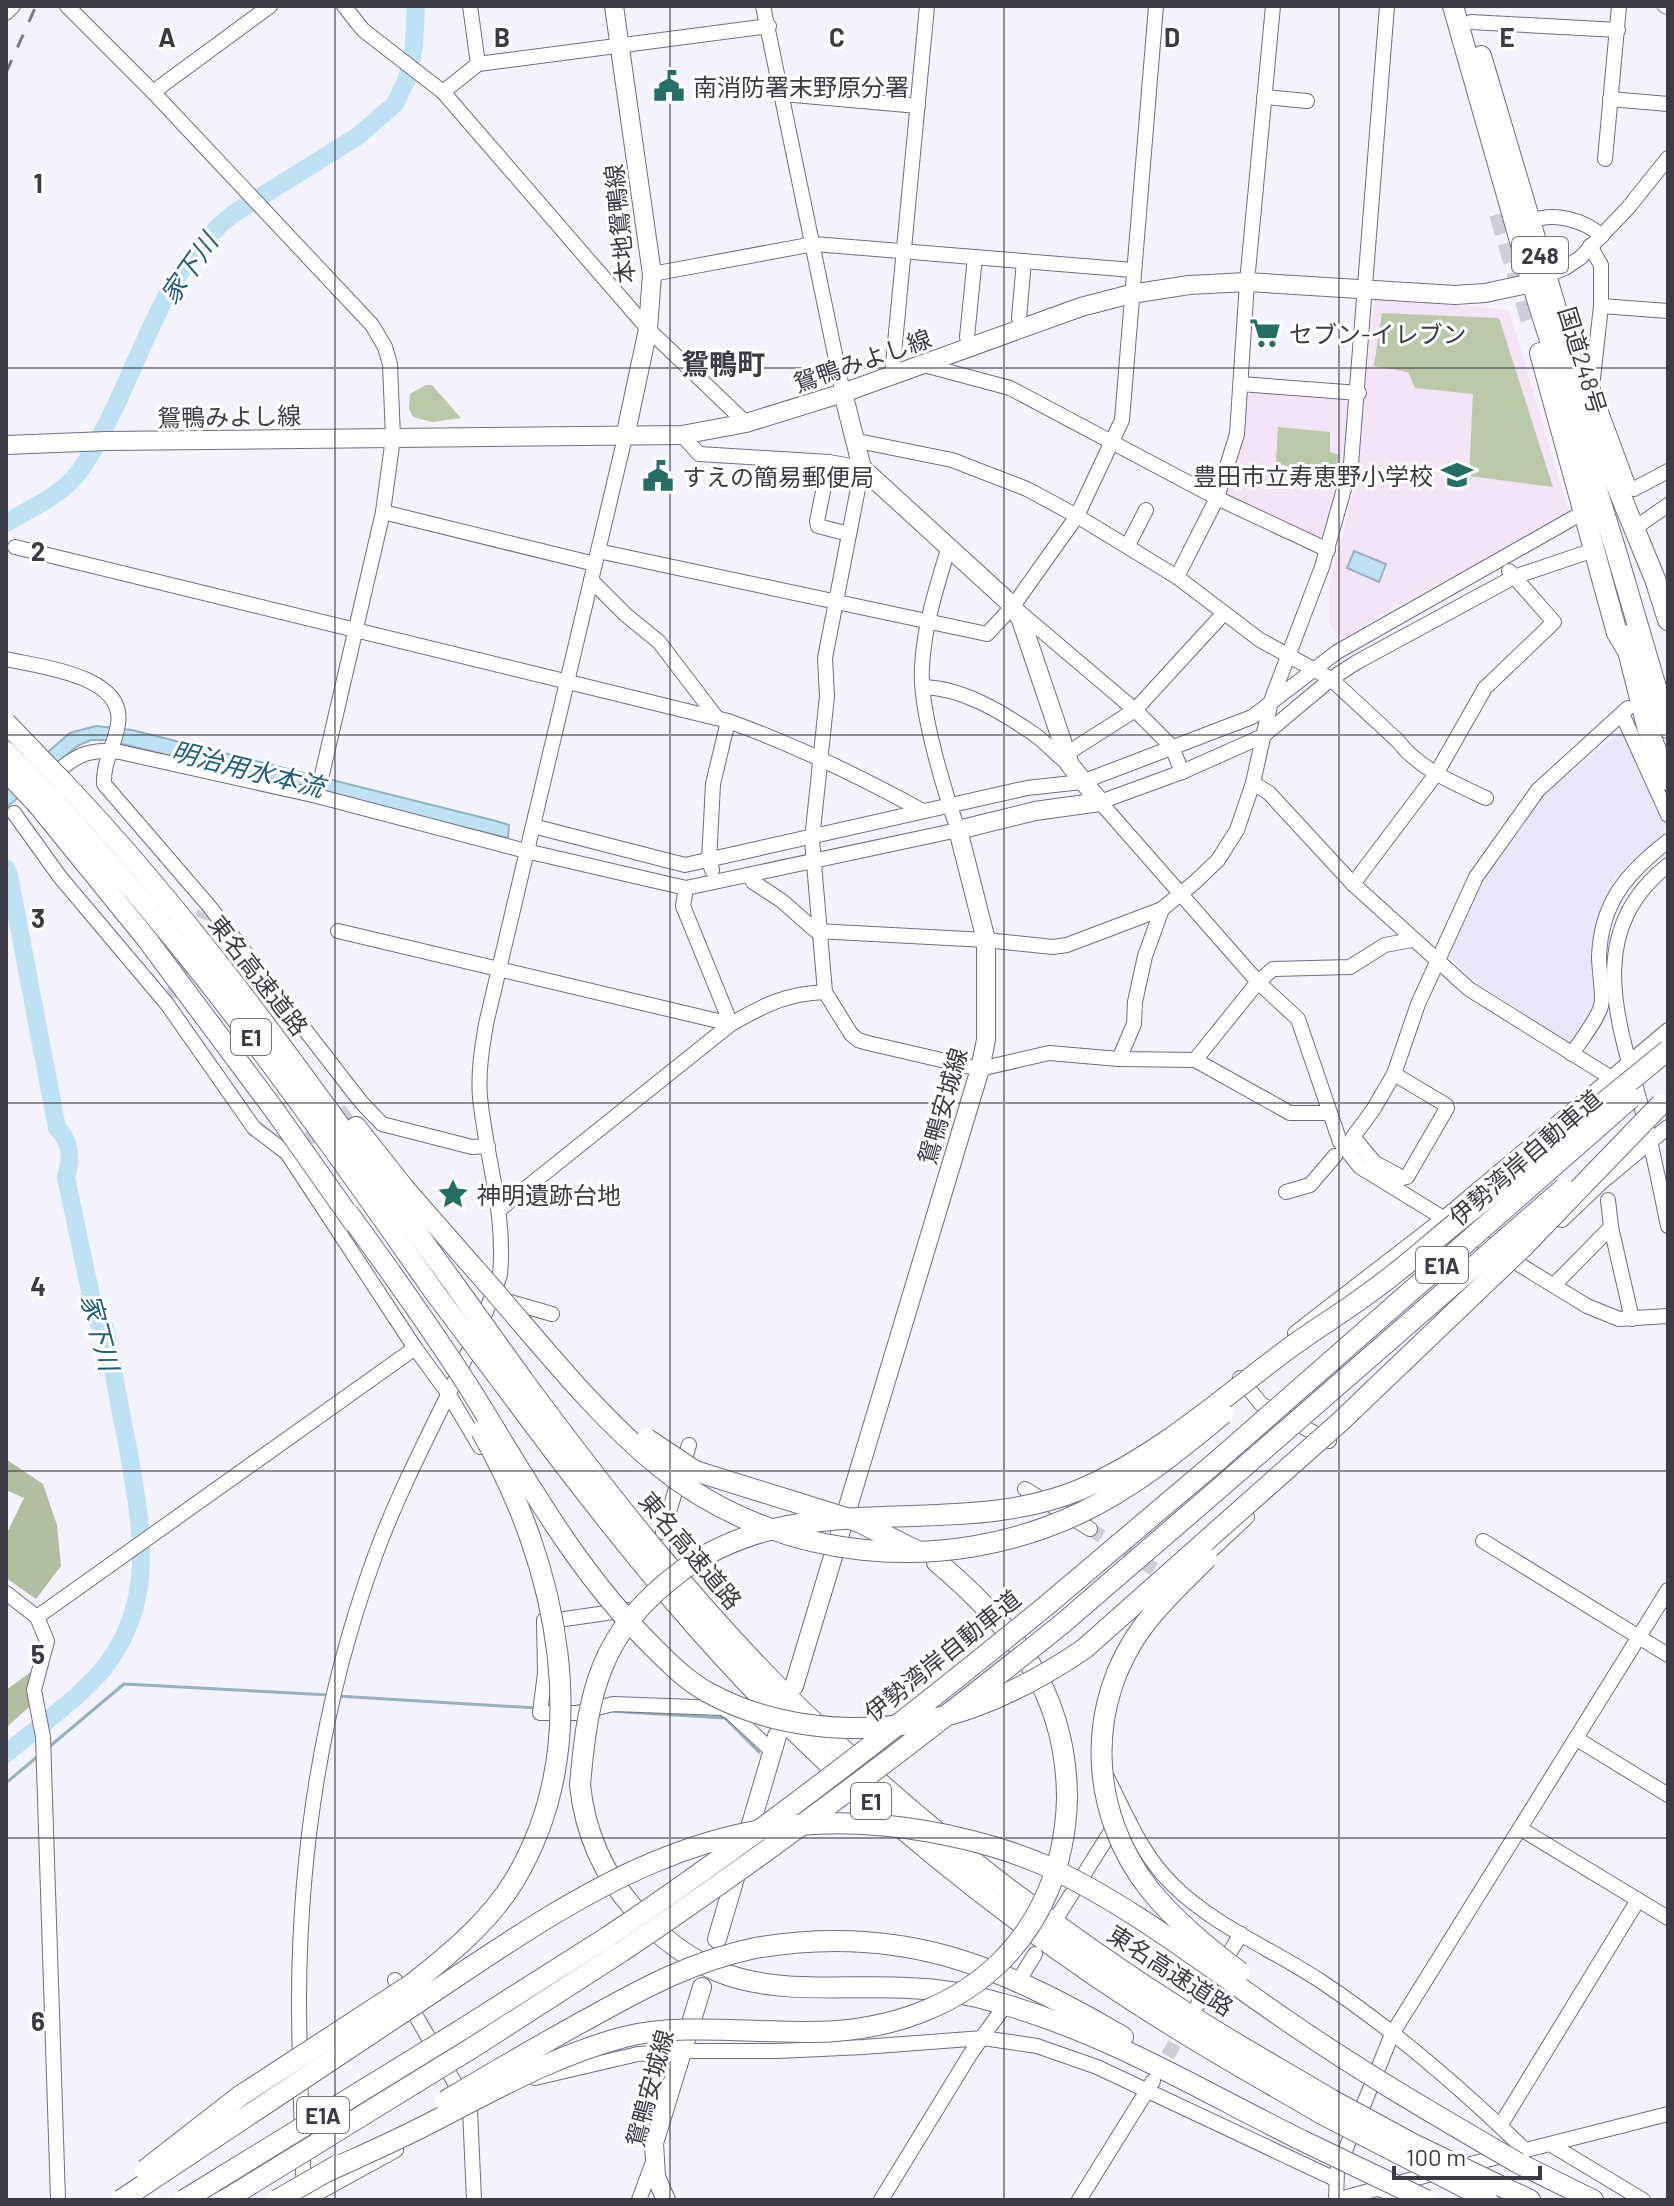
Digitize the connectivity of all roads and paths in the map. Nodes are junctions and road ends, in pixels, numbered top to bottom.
1 (13, 6) edge
2 (270, 6) edge
3 (344, 6) edge
4 (470, 6) edge
5 (614, 6) edge
6 (763, 6) edge
7 (927, 6) edge
8 (1156, 6) edge
9 (1273, 6) edge
10 (1387, 6) edge
11 (1442, 6) edge
12 (1453, 6) edge
13 (1619, 6) edge
14 (74, 8) edge
15 (6, 13) edge
16 (1469, 14) edge
17 (769, 26) junction
18 (1618, 30) junction
19 (620, 45) junction
20 (478, 64) junction
21 (153, 92) junction
22 (443, 92) junction
23 (783, 94) junction
24 (1264, 97) junction
25 (1610, 99) junction
26 (1307, 101) dead end
27 (1668, 104) edge
28 (918, 106) junction
29 (1668, 158) edge
30 (1605, 159) dead end
31 (1499, 214) tunnel mouth
32 (1530, 222) junction
33 (1602, 236) junction
34 (814, 244) junction
35 (1590, 246) junction
36 (904, 251) junction
37 (975, 257) junction
38 (1024, 261) junction
39 (1133, 270) junction
40 (652, 274) junction
41 (1539, 279) junction
42 (1247, 282) junction
43 (1366, 292) junction
44 (1131, 294) junction
45 (1601, 306) junction
46 (1668, 311) edge
47 (1533, 328) tunnel mouth
48 (648, 329) junction
49 (1022, 329) junction
50 (971, 348) junction
51 (924, 365) junction
52 (892, 375) junction
53 (1241, 384) junction
54 (1586, 388) junction
55 (843, 393) junction
56 (1359, 393) junction
57 (746, 423) junction
58 (682, 435) junction
59 (625, 437) junction
60 (393, 438) junction
61 (853, 440) junction
62 (1113, 444) junction
63 (6, 445) edge
64 (829, 462) junction
65 (862, 468) junction
66 (1668, 471) edge
67 (1217, 498) junction
68 (1668, 505) edge
69 (1146, 510) dead end
70 (383, 512) junction
71 (1077, 516) junction
72 (1606, 522) junction
73 (849, 534) junction
74 (1128, 545) junction
75 (949, 546) junction
76 (15, 547) dead end
77 (1328, 550) junction
78 (596, 558) junction
79 (1501, 560) junction
80 (1177, 577) junction
81 (1514, 577) junction
82 (591, 580) junction
83 (837, 601) junction
84 (1013, 606) junction
85 (1224, 613) junction
86 (1668, 620) edge
87 (927, 622) junction
88 (357, 629) junction
89 (1290, 657) junction
90 (6, 659) edge
91 (1316, 669) junction
92 (1331, 679) junction
93 (568, 681) junction
94 (1668, 684) edge
95 (923, 687) junction
96 (1271, 701) junction
97 (1135, 710) junction
98 (723, 720) junction
99 (6, 723) edge
100 (1668, 728) edge
101 (1265, 732) junction
102 (1172, 747) junction
103 (112, 748) junction
104 (6, 752) edge
105 (1068, 759) junction
106 (820, 760) junction
107 (6, 771) edge
108 (1182, 772) junction
109 (1436, 774) junction
110 (1668, 780) edge
111 (1253, 783) junction
112 (1091, 792) junction
113 (50, 794) junction
114 (317, 796) junction
115 (1486, 798) dead end
116 (950, 806) junction
117 (921, 810) junction
118 (1668, 815) edge
119 (10, 816) edge
120 (532, 828) junction
121 (957, 828) junction
122 (812, 838) junction
123 (1668, 841) edge
124 (527, 849) junction
125 (813, 859) junction
126 (709, 861) junction
127 (1668, 865) edge
128 (750, 876) junction
129 (153, 884) junction
130 (715, 884) junction
131 (1353, 884) junction
132 (686, 888) junction
133 (1180, 894) junction
134 (1162, 909) junction
135 (338, 931) dead end
136 (821, 931) junction
137 (986, 940) junction
138 (1412, 940) junction
139 (1437, 962) junction
140 (498, 971) junction
141 (1258, 982) junction
142 (825, 992) junction
143 (731, 1024) junction
144 (1668, 1030) edge
145 (1668, 1050) edge
146 (1572, 1054) junction
147 (1119, 1059) junction
148 (1195, 1060) junction
149 (1630, 1064) junction
150 (1668, 1065) edge
151 (980, 1069) junction
152 (1394, 1074) junction
153 (1613, 1079) junction
154 (1664, 1101) edge
155 (1330, 1113) junction
156 (1668, 1127) edge
157 (1651, 1141) junction
158 (488, 1146) junction
159 (1335, 1156) dead end
160 (1286, 1192) dead end
161 (1608, 1200) dead end
162 (500, 1209) junction
163 (348, 1213) junction
164 (1444, 1218) junction
165 (1668, 1226) edge
166 (1611, 1227) junction
167 (1517, 1262) junction
168 (1554, 1285) junction
169 (444, 1287) junction
170 (1371, 1292) junction
171 (492, 1297) junction
172 (552, 1314) dead end
173 (1668, 1316) edge
174 (1632, 1319) junction
175 (415, 1348) junction
176 (556, 1361) junction
177 (448, 1393) junction
178 (1341, 1421) junction
179 (1329, 1442) junction
180 (689, 1445) dead end
181 (1025, 1489) dead end
182 (1090, 1529) tunnel mouth
183 (663, 1532) dead end
184 (1483, 1541) dead end
185 (1154, 1569) tunnel mouth
186 (1177, 1582) junction
187 (1668, 1590) edge
188 (6, 1593) edge
189 (638, 1605) dead end
190 (37, 1617) junction
191 (544, 1622) junction
192 (1639, 1636) junction
193 (1668, 1655) edge
194 (794, 1686) dead end
195 (1577, 1739) junction
196 (775, 1743) joint
197 (1668, 1795) edge
198 (1124, 1810) junction
199 (1521, 1829) junction
200 (1638, 1900) junction
201 (1059, 1914) dead end
202 (1668, 1918) edge
203 (1241, 1934) junction
204 (717, 1939) dead end
205 (615, 1944) junction
206 (1035, 1954) dead end
207 (1024, 1972) dead end
208 (395, 1980) dead end
209 (702, 1987) dead end
210 (1198, 2004) dead end
211 (1001, 2011) dead end
212 (1392, 2034) junction
213 (983, 2038) junction
214 (683, 2051) junction
215 (1150, 2086) junction
216 (1421, 2107) junction
217 (470, 2109) junction
218 (1668, 2114) edge
219 (1500, 2126) junction
220 (1278, 2128) junction
221 (1550, 2144) junction
222 (1521, 2156) junction
223 (653, 2162) junction
224 (326, 2172) junction
225 (1335, 2179) junction
226 (1379, 2189) junction
227 (1490, 2195) edge
228 (58, 2200) edge
229 (107, 2200) edge
230 (121, 2200) edge
231 (184, 2200) edge
232 (225, 2200) edge
233 (277, 2200) edge
234 (305, 2200) edge
235 (474, 2200) edge
236 (639, 2200) edge
237 (666, 2200) edge
238 (881, 2200) edge
239 (1079, 2200) edge
240 (1336, 2200) edge
241 (1403, 2200) edge
242 (1426, 2200) edge
243 (1530, 2200) edge
244 (1593, 2200) edge
245 (1643, 2200) edge

1 - 15 street
2 - 21 street
3 - 22 street
4 - 20 street
5 - 19 main road, 本地鴛鴨線
6 - 17 street
7 - 28 street
8 - 39 street
9 - 24 street
10 - 43 street
11 - 31 highway, 248
12 - 41 highway, 国道248号 / 248
13 - 18 street
14 - 21 street
16 - 18 street
16 - 32 highway, 国道248号 / 248
17 - 19 street
17 - 23 street
18 - 25 street
19 - 20 street
19 - 40 main road, 本地鴛鴨線
20 - 22 street
21 - 60 street
22 - 48 street
23 - 28 street
23 - 34 street
24 - 26 street
24 - 42 street
25 - 27 street
25 - 30 street
28 - 36 street
29 - 33 street
32 - 33 street
32 - 41 highway, 国道248号 / 248
33 - 35 street
34 - 36 street
34 - 40 street
34 - 55 street
35 - 41 street
35 - 45 street
36 - 37 street
36 - 52 street
37 - 38 street
37 - 50 street
38 - 39 street
38 - 49 street
39 - 44 street
40 - 48 main road, 本地鴛鴨線
41 - 43 main road, 鴛鴨みよし線
41 - 54 highway, 国道248号 / 248
41 - 72 highway, 国道248号 / 248
42 - 43 main road, 鴛鴨みよし線
42 - 44 main road, 鴛鴨みよし線
42 - 53 street
43 - 56 street
44 - 49 main road, 鴛鴨みよし線
44 - 62 street
45 - 46 street
45 - 54 street
47 - 72 highway, 248
48 - 57 street
48 - 59 main road, 本地鴛鴨線
49 - 50 main road, 鴛鴨みよし線
50 - 51 main road, 鴛鴨みよし線
51 - 52 main road, 鴛鴨みよし線
51 - 62 street
52 - 55 main road, 鴛鴨みよし線
53 - 56 street
53 - 67 street
54 - 66 street
54 - 72 highway, 国道248号 / 248
55 - 57 main road, 鴛鴨みよし線
55 - 61 main road
56 - 77 street
57 - 58 main road, 鴛鴨みよし線
58 - 59 main road, 鴛鴨みよし線
58 - 64 street
59 - 60 main road, 鴛鴨みよし線
59 - 78 street
60 - 63 main road, 鴛鴨みよし線
60 - 70 street
61 - 65 main road
61 - 71 street
62 - 67 street
62 - 71 street
64 - 65 street
64 - 73 street
65 - 73 street
65 - 75 main road
67 - 77 street
67 - 80 street
68 - 72 street
69 - 74 street
70 - 78 street
70 - 88 street
71 - 74 street
71 - 84 street
72 - 79 street
72 - 81 street
72 - 86 highway, 248
72 - 94 highway, 国道248号 / 248
72 - 100 highway, 国道248号 / 248
72 - 110 highway, 248
73 - 83 street
74 - 80 street
75 - 84 main road
75 - 87 street
76 - 88 street
77 - 89 street
78 - 82 street
78 - 83 street
79 - 81 street
79 - 91 street
80 - 85 street
81 - 92 street
81 - 109 street
82 - 93 street
82 - 98 street
83 - 87 street
83 - 106 street
84 - 87 street
84 - 97 street
84 - 105 main road
85 - 89 street
85 - 97 street
87 - 95 street
88 - 93 street
88 - 114 street
89 - 91 street
89 - 96 street
90 - 103 street
91 - 92 street
91 - 96 street
92 - 101 street
92 - 109 street
93 - 98 street
93 - 120 street
95 - 105 street
95 - 116 street
96 - 101 street
96 - 102 street
97 - 102 street
97 - 105 street
98 - 106 street
98 - 126 street
99 - 113 highway, 東名高速道路 / E1, bridge
101 - 108 street
101 - 111 street
102 - 108 street
102 - 112 street
103 - 114 street
103 - 119 street
103 - 158 street
104 - 113 highway, 東名高速道路 / E1, bridge
105 - 112 main road
106 - 117 street
106 - 122 street
107 - 113 highway, bridge
108 - 112 street
109 - 115 street
109 - 131 street
111 - 131 street
111 - 133 street
112 - 116 street
112 - 121 main road
112 - 133 street
113 - 129 highway, 東名高速道路 / E1
113 - 163 highway, bridge
113 - 169 highway, 東名高速道路 / E1
114 - 124 street
116 - 117 street
116 - 121 street
117 - 122 street
118 - 139 street
119 - 175 street
120 - 124 street
120 - 126 street
121 - 125 street
121 - 137 main road, 鴛鴨安城線
122 - 125 street
122 - 126 street
123 - 146 street
124 - 132 street
124 - 140 street
125 - 128 street
125 - 136 street
126 - 130 street
127 - 149 street
128 - 130 street
128 - 136 street
129 - 169 highway, 東名高速道路 / E1
129 - 176 highway, bridge
130 - 132 street
131 - 138 street
132 - 143 street
133 - 134 street
133 - 141 street
134 - 137 street
134 - 147 street
135 - 140 street
136 - 137 street
136 - 142 street
137 - 151 main road, 鴛鴨安城線
138 - 139 street
138 - 141 street
139 - 146 street
139 - 152 street
140 - 143 street
140 - 158 street
141 - 148 street
141 - 155 street
142 - 143 street
142 - 151 street
143 - 162 street
144 - 149 street
145 - 170 highway, bridge
146 - 153 street
147 - 148 street
147 - 151 street
148 - 155 street
149 - 153 street
149 - 157 street
150 - 205 highway, 伊勢湾岸自動車道 / E1A, bridge
151 - 194 main road, 鴛鴨安城線
152 - 152 street
153 - 164 street
154 - 178 highway, bridge
154 - 205 highway, 伊勢湾岸自動車道 / E1A, bridge
155 - 164 street
156 - 157 street
157 - 165 street
157 - 167 street
158 - 162 street
159 - 160 street
161 - 166 street
162 - 171 street
163 - 178 highway, bridge
163 - 229 highway, bridge
164 - 167 street
164 - 179 street
166 - 168 street
166 - 174 street
167 - 168 street
167 - 179 street
168 - 174 street
169 - 227 highway, 東名高速道路 / E1, bridge
170 - 176 highway, bridge
170 - 220 highway, bridge
171 - 172 street
171 - 177 street
173 - 174 street
175 - 177 street
175 - 190 street
176 - 224 highway, bridge
177 - 191 street
177 - 234 street
178 - 216 highway, bridge
179 - 186 street
180 - 183 street
181 - 182 street
184 - 192 street
185 - 186 street
186 - 198 street
187 - 192 street
188 - 190 street
189 - 191 street
190 - 228 street
191 - 196 street
192 - 193 street
192 - 195 street
195 - 197 street
195 - 199 street
196 - 204 main road
198 - 201 street
198 - 203 street
199 - 200 street
199 - 212 street
200 - 202 street
200 - 219 street
203 - 210 street
203 - 212 street
205 - 231 highway, 伊勢湾岸自動車道 / E1A, bridge
205 - 232 highway, 伊勢湾岸自動車道 / E1A, bridge
206 - 207 street
208 - 217 street
209 - 214 main road, 鴛鴨安城線
211 - 213 street
212 - 219 street
212 - 225 street
213 - 214 street
213 - 215 street
213 - 238 street
214 - 217 street
214 - 223 main road, 鴛鴨安城線
215 - 225 street
215 - 239 street
216 - 222 highway, bridge
216 - 230 highway, bridge
217 - 234 street
217 - 235 street
218 - 221 street
219 - 222 street
220 - 224 highway, bridge
220 - 242 highway, bridge
221 - 222 street
221 - 245 street
222 - 226 street
222 - 244 highway
223 - 236 street
223 - 237 main road, 鴛鴨安城線
224 - 233 highway, bridge
225 - 240 street
226 - 240 street
226 - 241 street
227 - 243 highway, 東名高速道路 / E1

